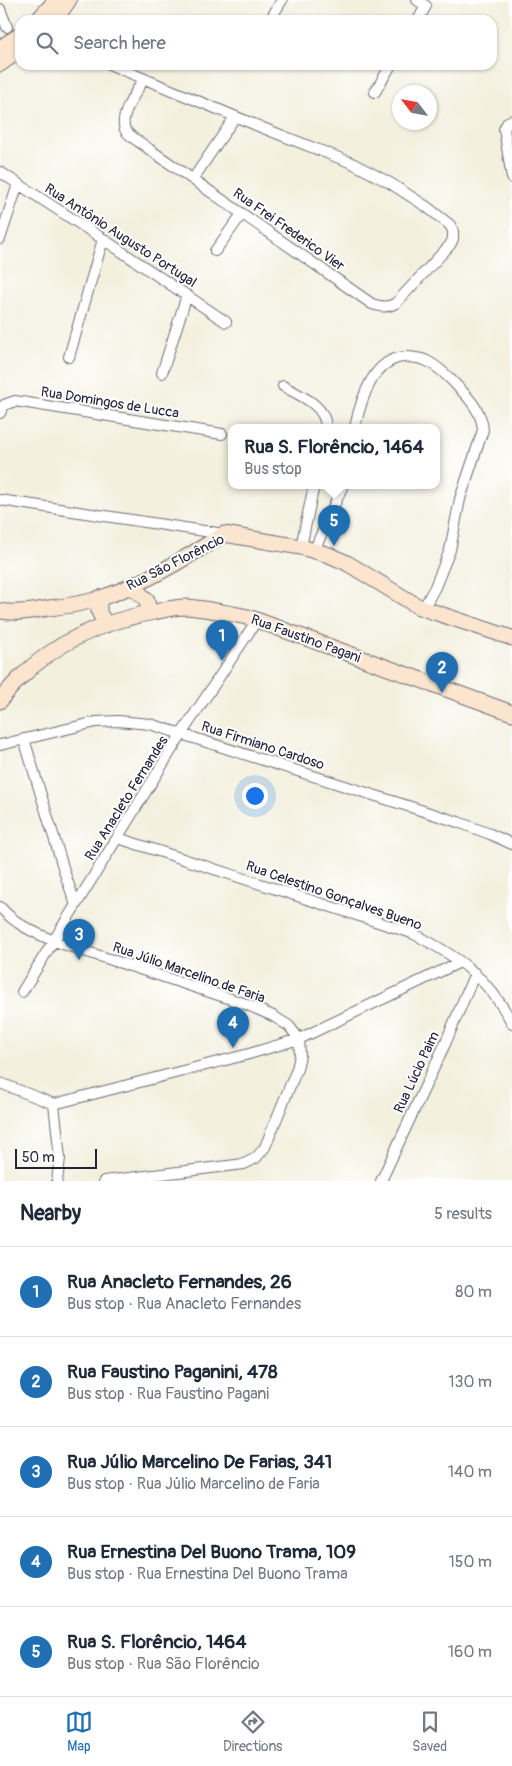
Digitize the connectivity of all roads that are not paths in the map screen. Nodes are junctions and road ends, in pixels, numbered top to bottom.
1 (56, 0) edge
2 (69, 0) edge
3 (282, 0) edge
4 (416, 0) edge
5 (0, 9) edge
6 (42, 15) edge
7 (58, 15) edge
8 (273, 15) edge
9 (421, 15) edge
10 (13, 31) edge
11 (0, 48) edge
12 (15, 54) edge
13 (0, 64) edge
14 (123, 70) edge
15 (388, 70) edge
16 (144, 79) junction
17 (375, 92) dead end
18 (235, 117) junction
19 (512, 120) edge
20 (0, 172) edge
21 (193, 178) junction
22 (512, 178) edge
23 (18, 184) junction
24 (242, 214) junction
25 (0, 239) edge
26 (103, 239) junction
27 (215, 252) dead end
28 (187, 295) junction
29 (226, 322) dead end
30 (69, 357) dead end
31 (162, 372) dead end
32 (283, 386) dead end
33 (0, 413) edge
34 (326, 424) edge
35 (356, 424) edge
36 (222, 434) dead end
37 (314, 489) edge
38 (341, 489) edge
39 (0, 500) edge
40 (224, 534) junction
41 (307, 549) junction
42 (131, 586) junction
43 (99, 598) junction
44 (423, 609) junction
45 (0, 611) edge
46 (149, 613) junction
47 (257, 620) junction
48 (106, 625) junction
49 (512, 638) edge
50 (0, 700) edge
51 (512, 713) edge
52 (182, 734) junction
53 (24, 739) junction
54 (0, 745) edge
55 (118, 838) junction
56 (512, 844) edge
57 (76, 905) junction
58 (0, 907) edge
59 (54, 941) junction
60 (460, 962) junction
61 (475, 974) junction
62 (22, 992) dead end
63 (512, 1023) edge
64 (299, 1038) junction
65 (0, 1083) edge
66 (54, 1104) junction
67 (58, 1181) edge
68 (104, 1181) edge
69 (381, 1181) edge

1 - 6 street
2 - 7 street
3 - 8 street
4 - 9 street
5 - 10 street
10 - 11 street
12 - 13 street
14 - 16 street
15 - 17 street
16 - 18 street
16 - 21 street, Rua Frei Frederico Vier
18 - 21 street
18 - 24 street, Rua Frei Frederico Vier
19 - 22 street
20 - 23 street, Rua Antônio Augusto Portugal
21 - 24 street, Rua Frei Frederico Vier
23 - 25 street
23 - 26 street, Rua Antônio Augusto Portugal
24 - 27 street
26 - 28 street, Rua Antônio Augusto Portugal
26 - 30 street
28 - 29 street, Rua Antônio Augusto Portugal
28 - 31 street
32 - 34 street
33 - 36 street, Rua Domingos de Lucca
35 - 44 street
37 - 41 street
38 - 41 street
39 - 40 street
40 - 41 street, Rua São Florêncio
40 - 42 street, Rua São Florêncio
41 - 44 street, Rua São Florêncio
42 - 43 street, Rua São Florêncio
42 - 46 street
43 - 45 street, Rua São Florêncio
43 - 48 street
44 - 49 street, Rua São Florêncio
46 - 47 street, Rua Faustino Pagani
46 - 48 street, Rua Faustino Pagani
47 - 51 street, Rua Faustino Pagani
47 - 52 street, Rua Anacleto Fernandes
48 - 50 street, Rua Faustino Pagani
52 - 53 street, Rua Firmiano Cardoso
52 - 55 street, Rua Anacleto Fernandes
52 - 56 street, Rua Firmiano Cardoso
53 - 54 street, Rua Firmiano Cardoso
53 - 57 street
55 - 57 street, Rua Anacleto Fernandes
55 - 60 street, Rua Celestino Gonçalves Bueno
57 - 59 street, Rua Anacleto Fernandes
58 - 59 street, Rua Júlio Marcelino de Faria
59 - 62 street, Rua Anacleto Fernandes
59 - 64 street, Rua Júlio Marcelino de Faria
60 - 61 street, Rua Celestino Gonçalves Bueno
60 - 64 street
61 - 63 street, Rua Celestino Gonçalves Bueno
61 - 69 street, Rua Lúcio Paim
64 - 66 street
64 - 68 street
65 - 66 street
66 - 67 street

